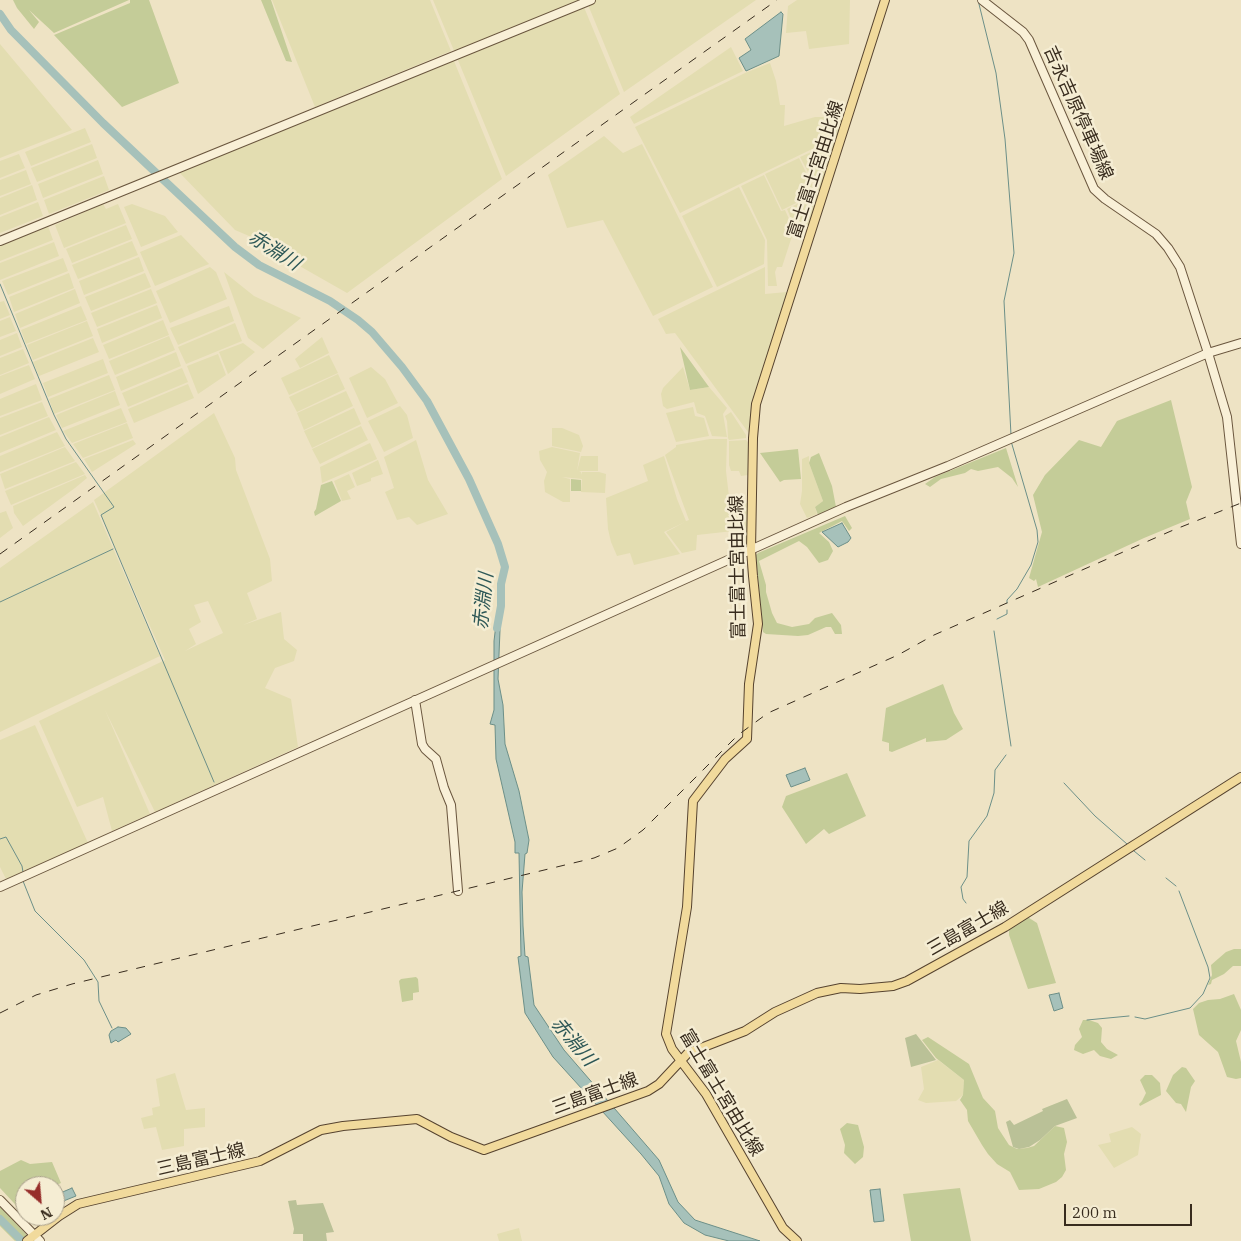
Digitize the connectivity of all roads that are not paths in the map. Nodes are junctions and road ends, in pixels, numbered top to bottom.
1 (591, 0) edge
2 (885, 0) edge
3 (982, 0) edge
4 (0, 241) edge
5 (1241, 343) edge
6 (1208, 353) junction
7 (1241, 544) edge
8 (751, 550) junction
9 (415, 700) junction
10 (1241, 777) edge
11 (0, 887) edge
12 (458, 891) dead end
13 (680, 1060) junction
14 (0, 1200) edge
15 (33, 1239) edge
16 (797, 1241) edge

1 - 4 street
2 - 8 main road, 富士富士宮由比線
3 - 6 street, 吉永吉原停車場線
5 - 6 street
6 - 7 street, 吉永吉原停車場線
6 - 8 street
8 - 9 street
8 - 13 main road, 富士富士宮由比線
9 - 11 street
9 - 12 street
10 - 13 main road, 三島富士線
13 - 15 main road, 三島富士線
13 - 16 main road, 富士富士宮由比線
14 - 15 street

